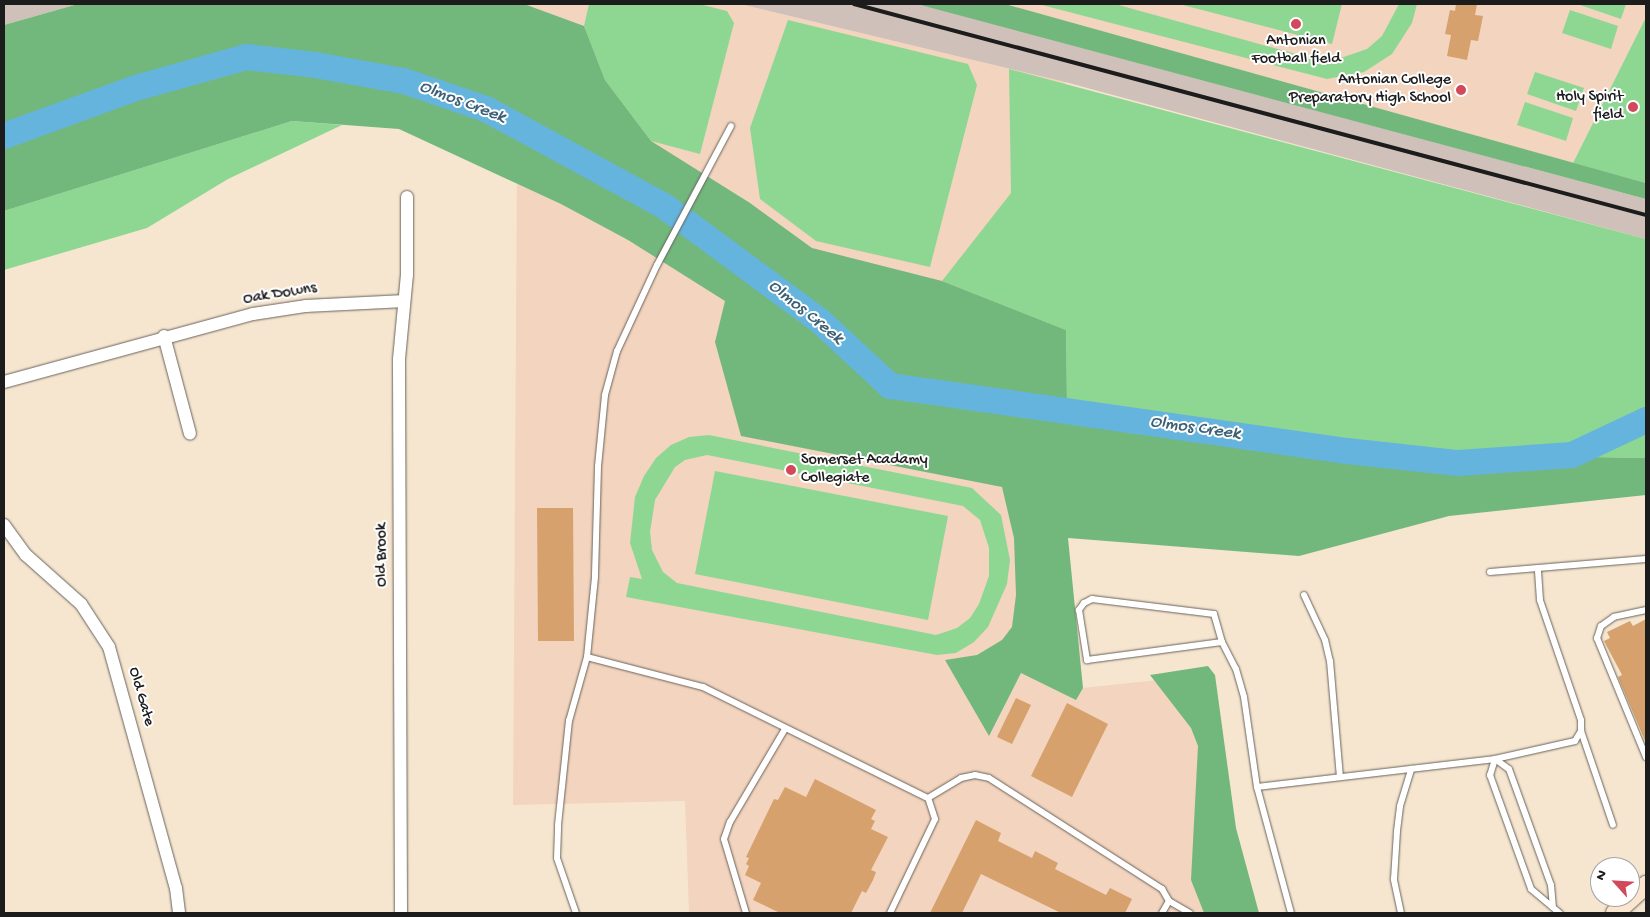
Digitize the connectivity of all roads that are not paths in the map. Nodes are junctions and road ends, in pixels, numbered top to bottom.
1 (731, 126) dead end
2 (407, 197) dead end
3 (404, 300) junction
4 (164, 336) junction
5 (4, 382) edge
6 (190, 434) dead end
7 (4, 525) edge
8 (1646, 559) edge
9 (1538, 568) junction
10 (1490, 572) dead end
11 (1304, 595) dead end
12 (1646, 610) edge
13 (1222, 642) junction
14 (587, 657) junction
15 (785, 729) junction
16 (1581, 731) junction
17 (1646, 757) edge
18 (1495, 759) junction
19 (1411, 769) junction
20 (1340, 777) junction
21 (1257, 787) junction
22 (928, 798) junction
23 (1613, 825) dead end
24 (1646, 884) edge
25 (1169, 901) junction
26 (1553, 907) junction
27 (178, 913) edge
28 (401, 913) edge
29 (576, 913) edge
30 (746, 913) edge
31 (890, 913) edge
32 (1162, 913) edge
33 (1190, 913) edge
34 (1290, 913) edge
35 (1401, 913) edge
36 (1560, 913) edge
37 (1615, 913) edge

1 - 14 lane
2 - 3 street, Old Brook
3 - 4 street, Oak Downs
3 - 28 street, Old Brook
4 - 5 street, Oak Downs
4 - 6 street
7 - 27 street, Old Gate
8 - 9 lane
9 - 10 lane
9 - 16 lane
11 - 20 lane
12 - 17 lane
13 - 13 lane
13 - 21 lane
14 - 15 lane
14 - 29 lane
15 - 22 lane
15 - 30 lane
16 - 18 lane
16 - 23 lane
18 - 19 lane
18 - 26 lane
18 - 26 lane
19 - 20 lane
19 - 35 lane
20 - 21 lane
21 - 34 lane
22 - 25 lane
22 - 31 lane
24 - 37 main road
25 - 32 lane
25 - 33 lane
26 - 36 lane

